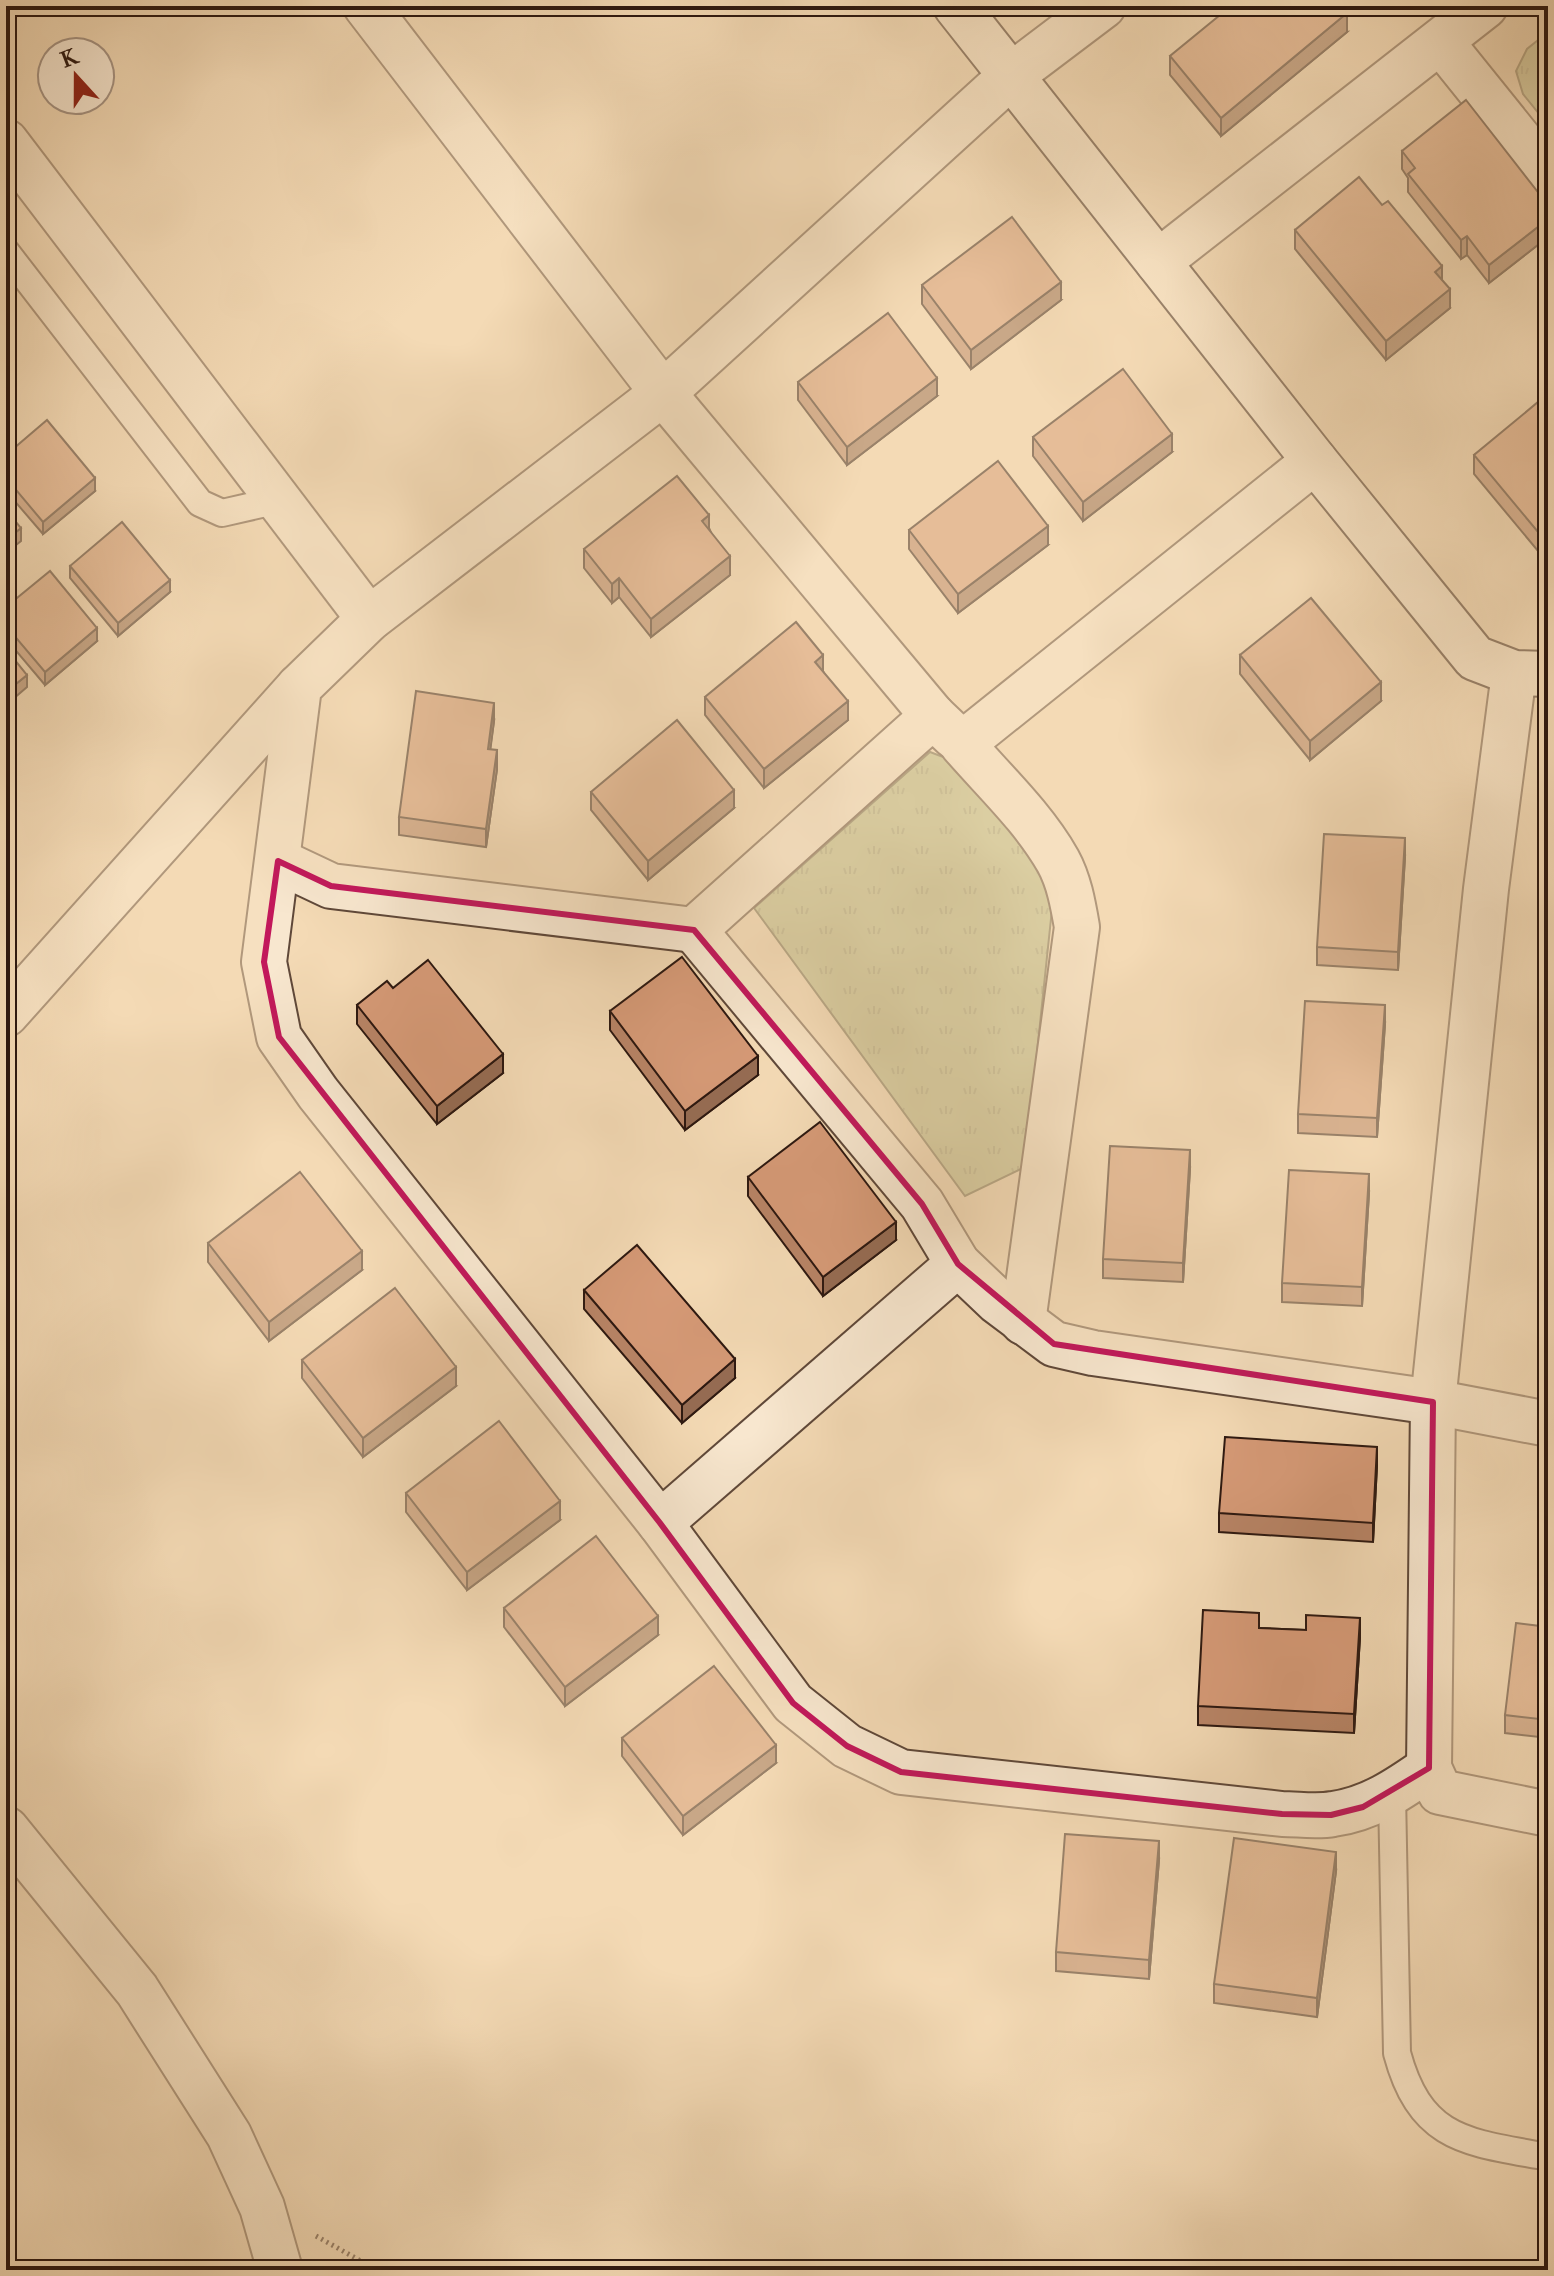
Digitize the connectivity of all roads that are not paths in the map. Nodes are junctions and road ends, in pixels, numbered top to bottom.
1 (366, 6) edge
2 (956, 6) edge
3 (1103, 6) edge
4 (1485, 6) edge
5 (1441, 42) junction
6 (1013, 74) junction
7 (6, 142) edge
8 (1548, 175) edge
9 (6, 252) edge
10 (1158, 262) junction
11 (663, 393) junction
12 (1315, 461) junction
13 (279, 500) junction
14 (369, 619) junction
15 (1531, 674) edge
16 (299, 687) junction
17 (948, 730) junction
18 (278, 861) junction
19 (694, 930) junction
20 (6, 1014) edge
21 (958, 1264) junction
22 (1023, 1322) junction
23 (1433, 1402) junction
24 (1548, 1424) edge
25 (660, 1523) junction
26 (1429, 1768) junction
27 (1392, 1794) junction
28 (1548, 1814) edge
29 (6, 1829) edge
30 (1548, 2157) edge
31 (280, 2270) edge

1 - 11 street
2 - 6 street
3 - 6 street
4 - 5 street
5 - 8 street
5 - 10 street
6 - 10 street
6 - 11 street
7 - 13 street
9 - 13 lane
10 - 12 street
11 - 14 street
11 - 17 street
12 - 15 street
12 - 17 street
13 - 14 street
14 - 16 street
15 - 23 street
16 - 18 street
16 - 20 street
17 - 19 street
17 - 22 street
18 - 19 street
18 - 25 street
19 - 21 street
21 - 22 street
21 - 25 street
22 - 23 street
23 - 24 street
23 - 26 street
25 - 27 street
26 - 27 street
26 - 28 street
27 - 30 lane
29 - 31 street

